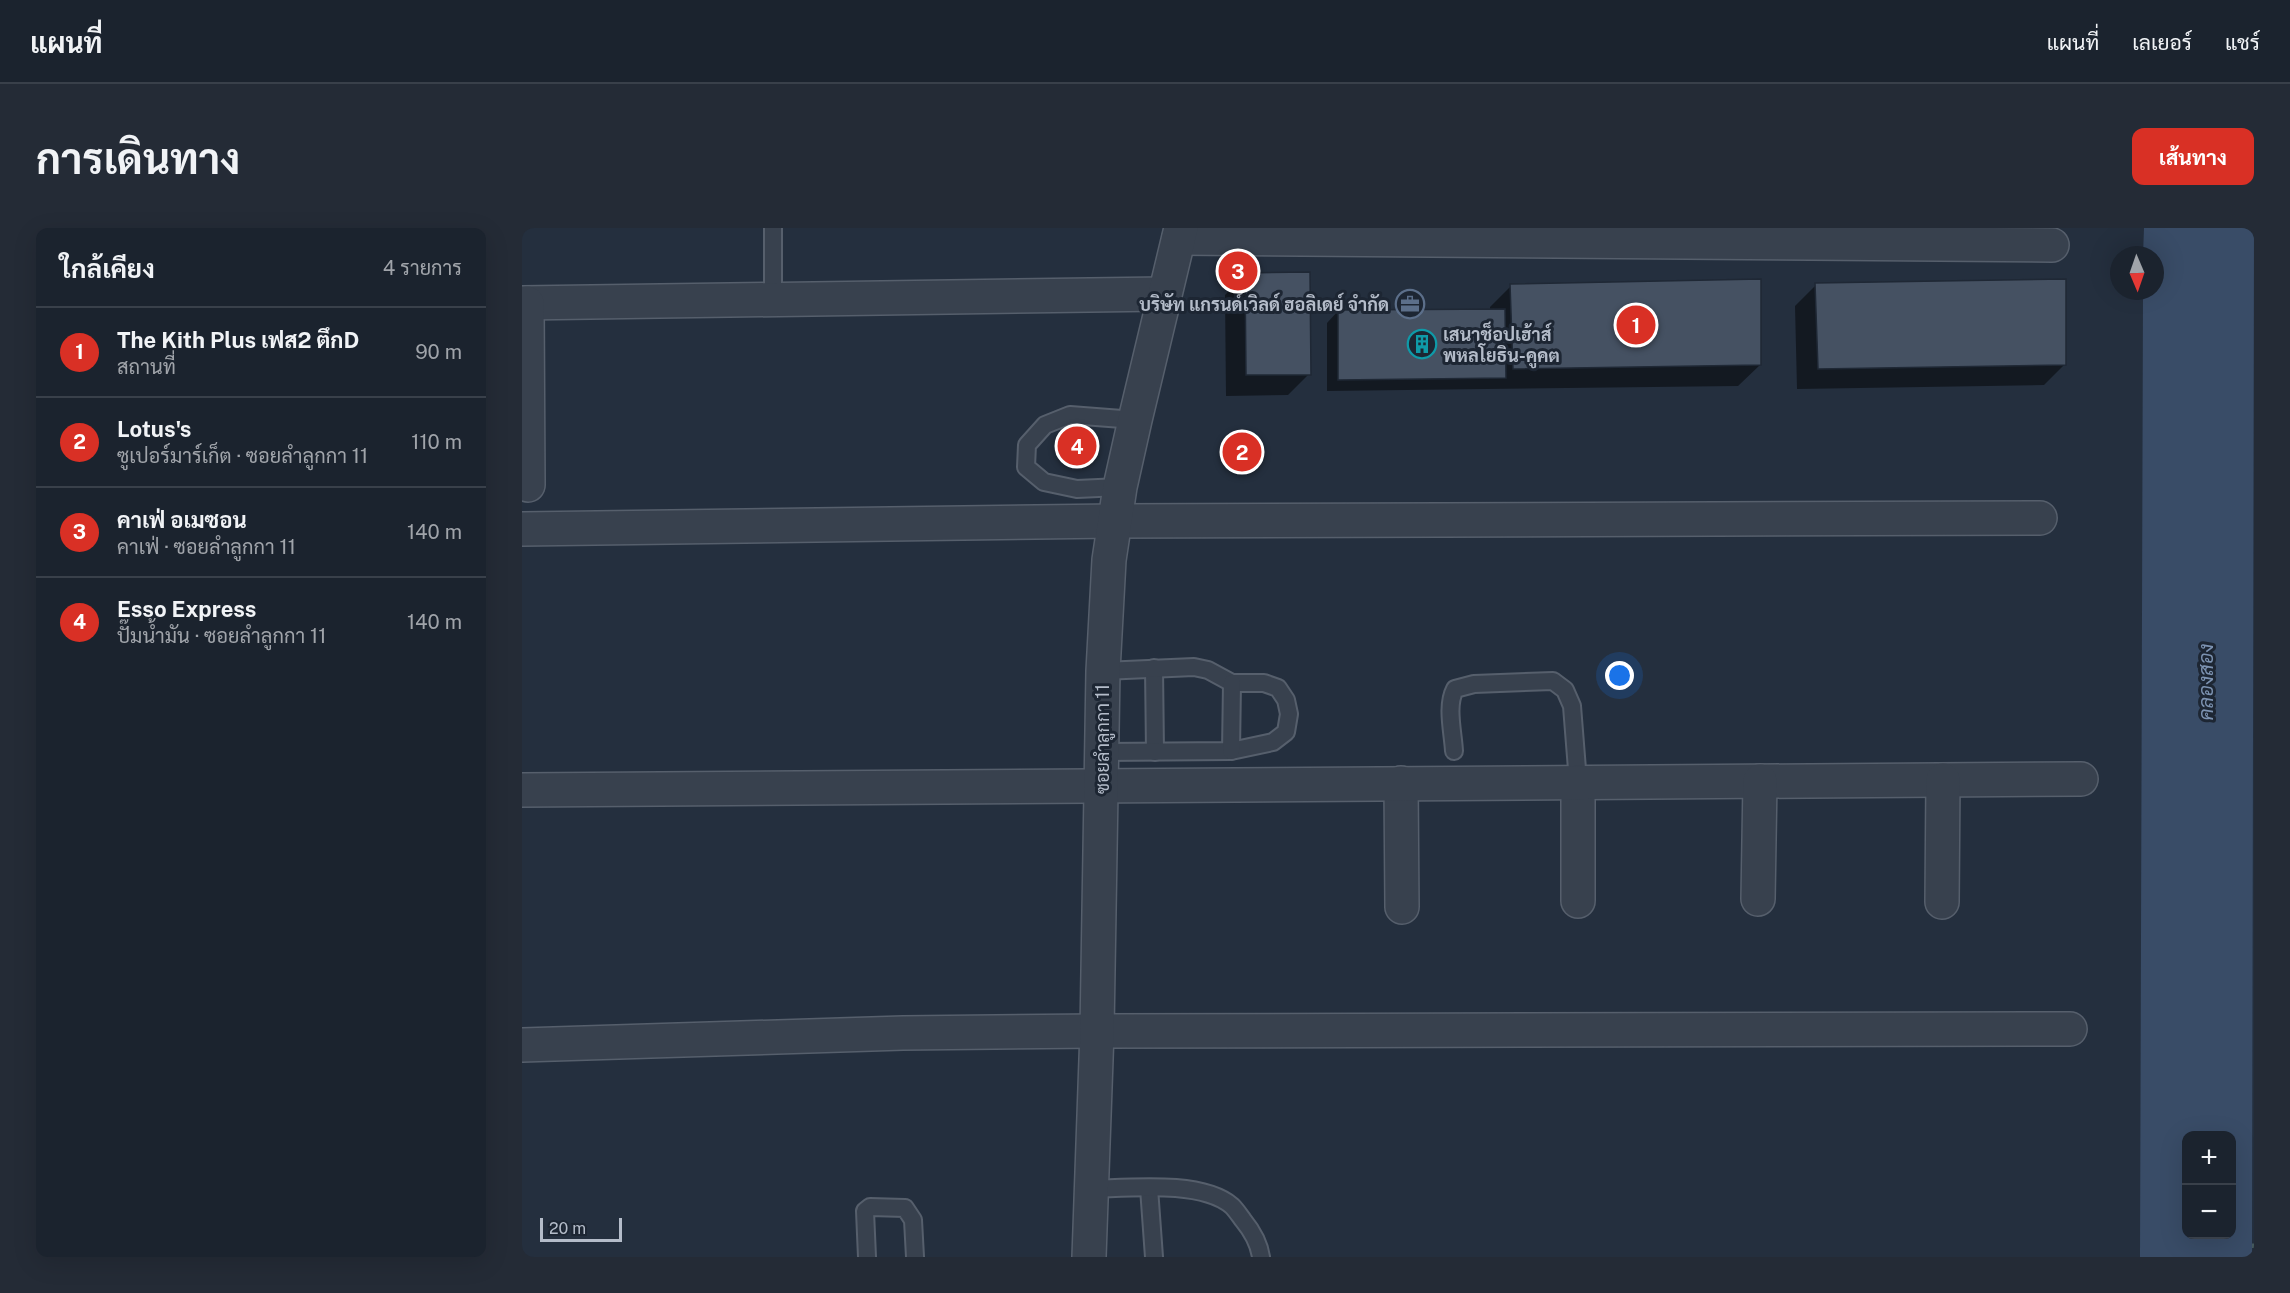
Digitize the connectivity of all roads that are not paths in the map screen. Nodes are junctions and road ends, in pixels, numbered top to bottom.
1 (773, 228) edge
2 (1180, 233) edge
3 (1378, 233) edge
4 (2052, 245) dead end
5 (1164, 294) junction
6 (773, 300) junction
7 (525, 303) edge
8 (1135, 420) junction
9 (528, 485) dead end
10 (1120, 487) junction
11 (2040, 518) dead end
12 (1115, 521) junction
13 (522, 529) edge
14 (1154, 668) junction
15 (1103, 671) junction
16 (1232, 683) junction
17 (1454, 751) dead end
18 (1103, 752) junction
19 (1155, 752) junction
20 (1231, 752) junction
21 (2081, 779) dead end
22 (1943, 780) junction
23 (1760, 781) junction
24 (1578, 782) junction
25 (1401, 783) junction
26 (1102, 786) junction
27 (522, 790) edge
28 (1758, 899) dead end
29 (1578, 901) dead end
30 (1942, 902) dead end
31 (1402, 907) dead end
32 (2070, 1029) dead end
33 (1096, 1031) junction
34 (522, 1045) edge
35 (1149, 1188) junction
36 (1092, 1189) junction
37 (867, 1257) edge
38 (915, 1257) edge
39 (1089, 1257) edge
40 (1154, 1257) edge
41 (1261, 1257) edge

1 - 6 lane
2 - 3 street
2 - 5 street, ซอยลำลูกกา 11
3 - 4 street
5 - 6 street
5 - 8 street, ซอยลำลูกกา 11
6 - 7 street
7 - 9 street
8 - 10 street, ซอยลำลูกกา 11
8 - 10 lane
10 - 12 street, ซอยลำลูกกา 11
11 - 12 street
12 - 13 street
12 - 15 street, ซอยลำลูกกา 11
14 - 15 lane
14 - 16 lane
14 - 19 lane
15 - 18 street, ซอยลำลูกกา 11
16 - 20 lane
16 - 20 lane
17 - 24 lane
18 - 19 lane
18 - 26 street, ซอยลำลูกกา 11
19 - 20 lane
21 - 22 street
22 - 23 street
22 - 30 street
23 - 24 street
23 - 28 street
24 - 25 street
24 - 29 street
25 - 26 street
25 - 31 street
26 - 27 street
26 - 33 street, ซอยลำลูกกา 11
32 - 33 street
33 - 34 street
33 - 36 street, ซอยลำลูกกา 11
35 - 36 lane
35 - 40 lane
35 - 41 lane
36 - 39 street, ซอยลำลูกกา 11
37 - 38 lane

